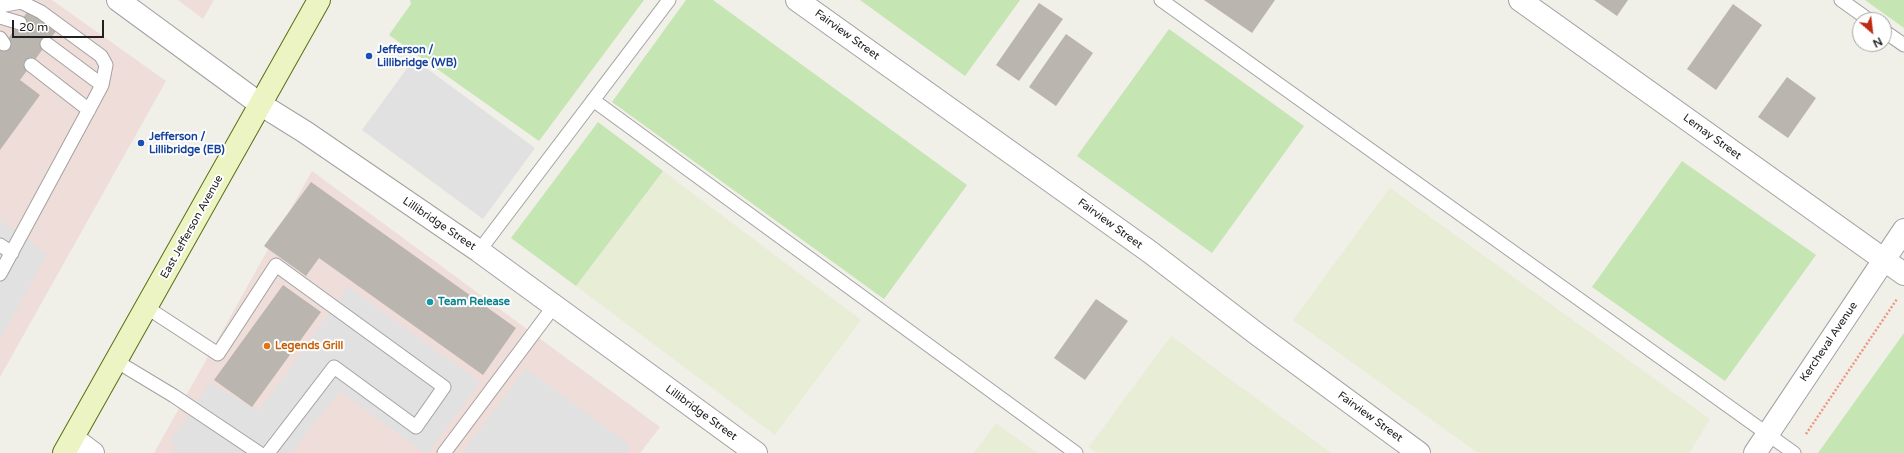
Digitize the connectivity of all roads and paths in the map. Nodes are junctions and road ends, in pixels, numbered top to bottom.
1 (118, 0) edge
2 (319, 0) edge
3 (669, 0) edge
4 (798, 0) edge
5 (1161, 0) edge
6 (1520, 0) edge
7 (1841, 0) edge
8 (0, 6) edge
9 (1858, 12) edge
10 (0, 17) edge
11 (20, 23) dead end
12 (1892, 36) edge
13 (47, 44) dead end
14 (1904, 45) edge
15 (31, 65) dead end
16 (102, 85) junction
17 (593, 100) junction
18 (260, 104) junction
19 (89, 110) junction
20 (1904, 230) edge
21 (0, 245) edge
22 (479, 250) junction
23 (12, 253) junction
24 (1884, 260) junction
25 (0, 274) edge
26 (1902, 285) edge
27 (554, 306) junction
28 (146, 308) junction
29 (116, 361) junction
30 (1768, 434) junction
31 (68, 446) edge
32 (93, 453) edge
33 (259, 453) edge
34 (268, 453) edge
35 (444, 453) edge
36 (756, 453) edge
37 (1076, 453) edge
38 (1418, 453) edge
39 (1755, 453) edge
40 (1794, 453) edge

1 - 18 street, Lillibridge Street
2 - 18 main road, East Jefferson Avenue
3 - 17 lane
4 - 38 street, Fairview Street
5 - 30 lane
6 - 24 street, Lemay Street
7 - 9 lane
8 - 16 lane
10 - 11 lane
12 - 14 lane
13 - 16 lane
15 - 19 lane
16 - 19 lane
17 - 22 lane
17 - 37 lane
18 - 22 street, Lillibridge Street
18 - 28 main road, East Jefferson Avenue
19 - 23 lane
20 - 24 street, Kercheval Avenue
21 - 23 lane
22 - 27 street, Lillibridge Street
23 - 25 lane
24 - 26 street, Lemay Street
24 - 30 street, Kercheval Avenue
26 - 40 path
27 - 35 lane
27 - 36 street, Lillibridge Street
28 - 29 main road, East Jefferson Avenue
28 - 34 lane
29 - 31 main road, East Jefferson Avenue
29 - 33 lane
30 - 39 street, Kercheval Avenue
30 - 40 lane
31 - 32 street

